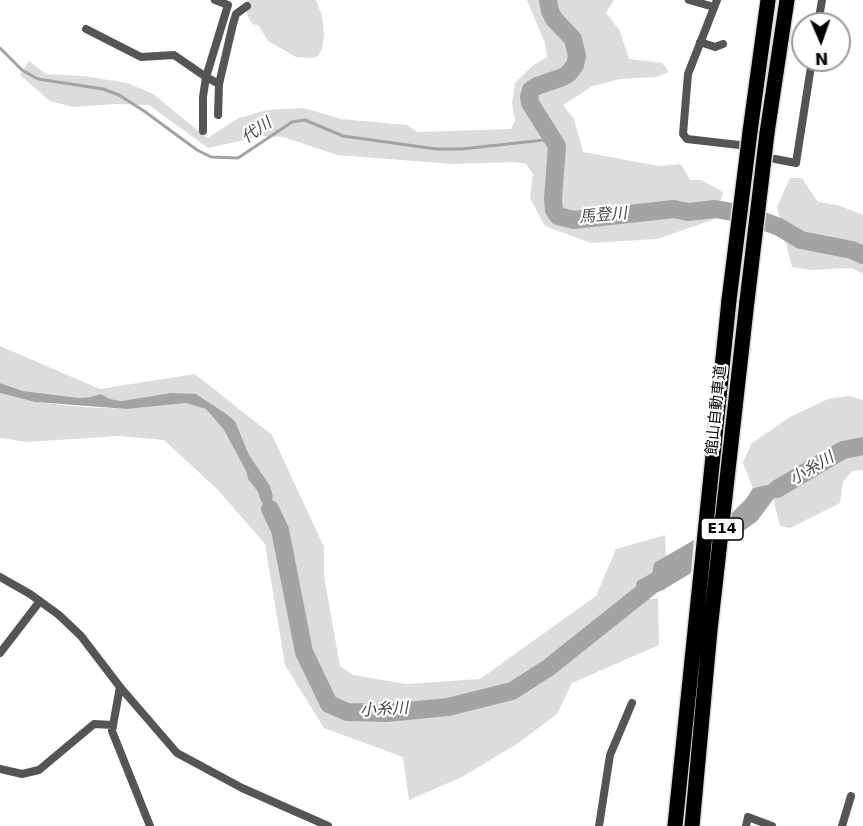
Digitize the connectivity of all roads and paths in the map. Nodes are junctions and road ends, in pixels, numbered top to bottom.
1 (215, 0) edge
2 (689, 0) edge
3 (768, 0) edge
4 (787, 0) edge
5 (716, 4) edge
6 (247, 6) dead end
7 (86, 29) dead end
8 (700, 42) junction
9 (723, 44) dead end
10 (810, 72) edge
11 (206, 77) junction
12 (219, 84) junction
13 (218, 115) dead end
14 (203, 131) dead end
15 (739, 145) dead end
16 (775, 159) dead end
17 (0, 577) edge
18 (40, 601) junction
19 (0, 652) edge
20 (120, 687) junction
21 (632, 703) dead end
22 (113, 725) junction
23 (0, 769) edge
24 (851, 796) dead end
25 (150, 826) edge
26 (328, 826) edge
27 (599, 826) edge
28 (675, 826) edge
29 (692, 826) edge
30 (746, 826) edge
31 (772, 826) edge
32 (842, 826) edge

1 - 11 street
2 - 5 street
3 - 28 highway, 館山自動車道 / E14, bridge
4 - 29 highway, 館山自動車道 / E14, bridge
5 - 8 street
6 - 12 street
7 - 11 street
8 - 9 street
8 - 15 street
10 - 16 street
11 - 12 street
11 - 14 street
12 - 13 street
17 - 18 street
18 - 19 street
18 - 20 street
20 - 22 street
20 - 26 street
21 - 27 street
22 - 23 street
22 - 25 street
24 - 32 street
30 - 31 street

